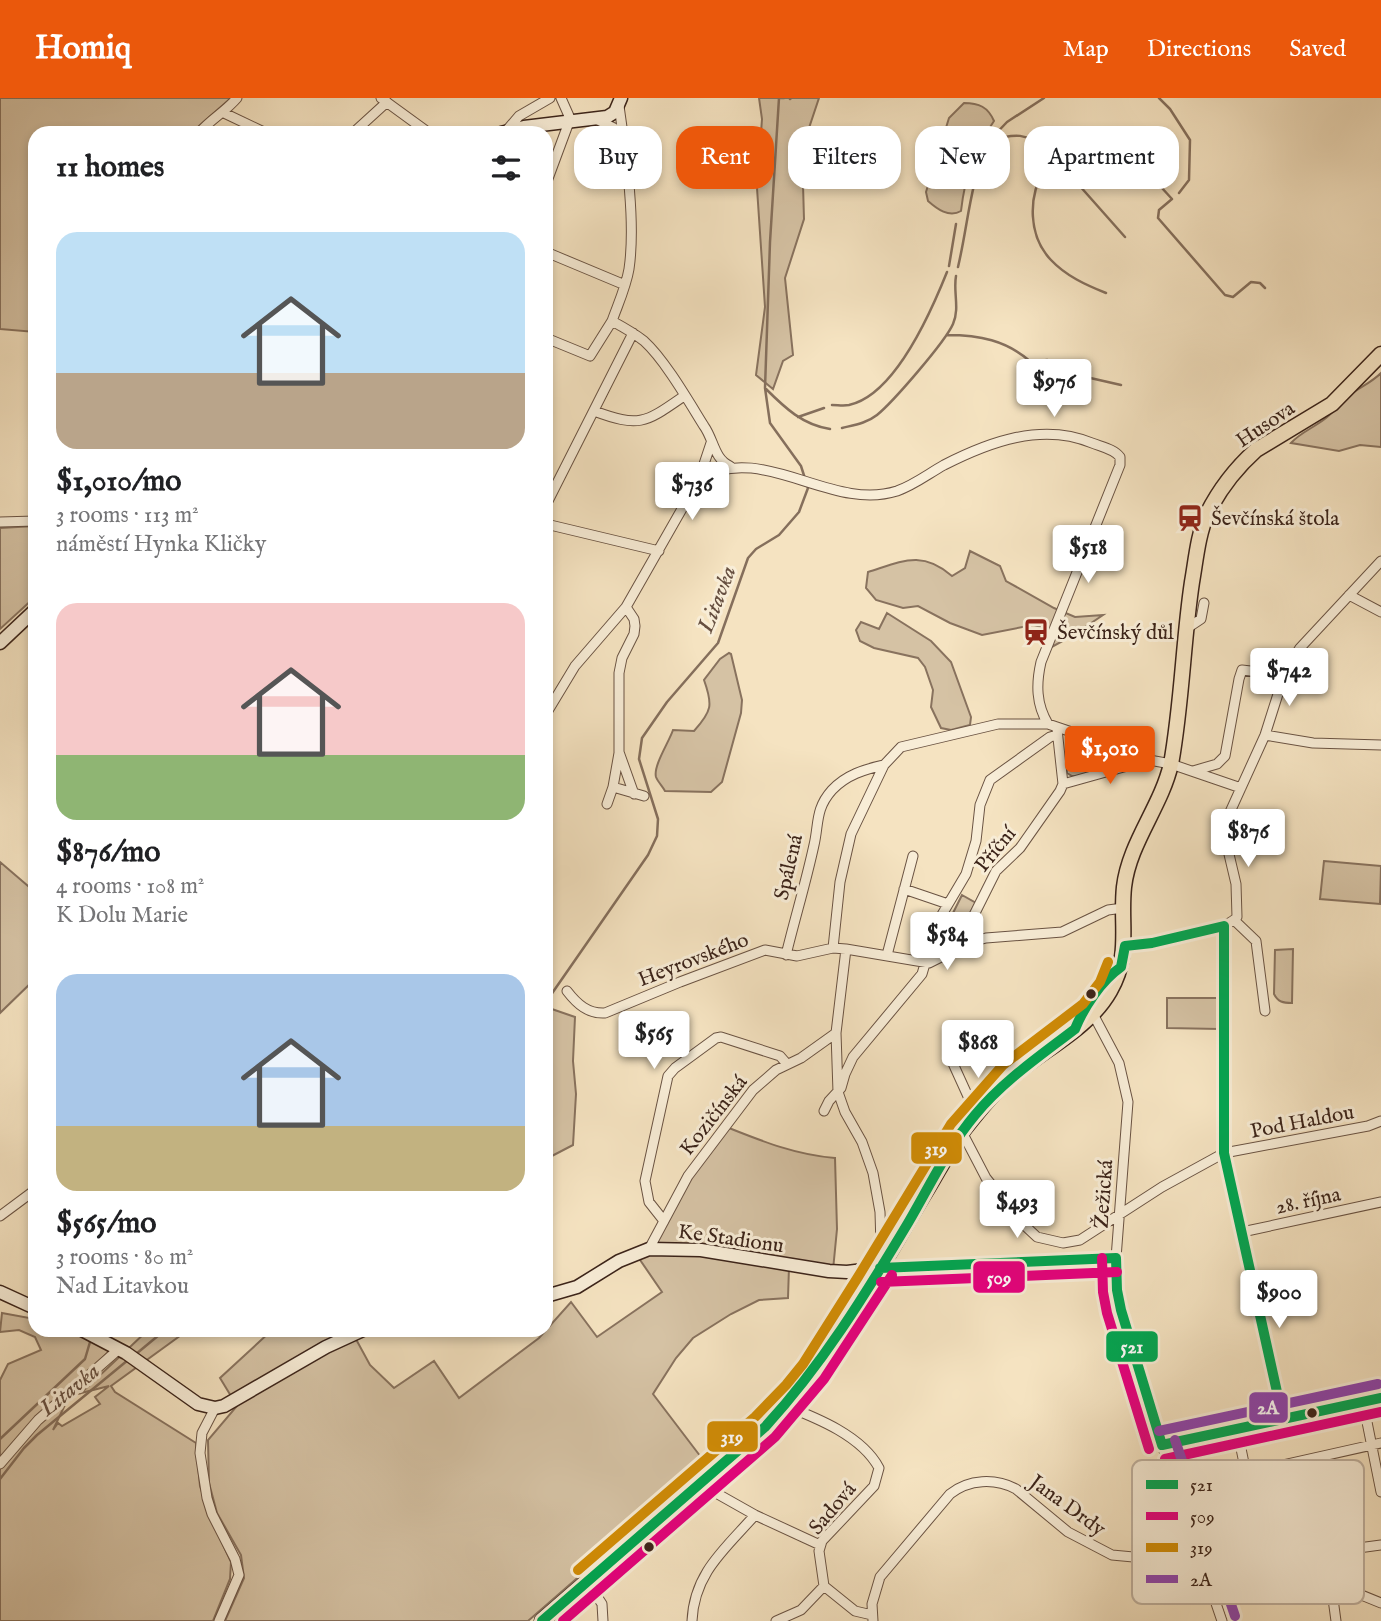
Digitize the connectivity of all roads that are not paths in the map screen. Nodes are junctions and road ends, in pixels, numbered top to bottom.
1 (237, 98) edge
2 (550, 98) edge
3 (561, 98) edge
4 (384, 100) edge
5 (620, 102) edge
6 (224, 113) junction
7 (598, 120) junction
8 (569, 122) junction
9 (206, 126) edge
10 (251, 126) edge
11 (360, 126) edge
12 (419, 126) edge
13 (510, 126) edge
14 (543, 126) edge
15 (610, 126) edge
16 (621, 126) edge
17 (553, 165) edge
18 (626, 189) edge
19 (553, 256) edge
20 (625, 285) junction
21 (612, 321) junction
22 (634, 333) junction
23 (553, 341) edge
24 (1381, 354) edge
25 (684, 396) junction
26 (594, 411) junction
27 (712, 440) junction
28 (730, 466) junction
29 (699, 479) junction
30 (553, 491) edge
31 (28, 521) edge
32 (0, 522) edge
33 (553, 526) edge
34 (659, 551) junction
35 (1381, 561) edge
36 (1349, 595) junction
37 (1204, 603) dead end
38 (626, 607) junction
39 (1381, 612) edge
40 (28, 617) edge
41 (1186, 629) junction
42 (0, 643) edge
43 (1281, 683) junction
44 (553, 702) edge
45 (1054, 729) junction
46 (1265, 735) junction
47 (1381, 745) edge
48 (619, 751) junction
49 (1144, 759) junction
50 (1171, 764) junction
51 (884, 765) junction
52 (1192, 771) junction
53 (1063, 784) junction
54 (613, 786) junction
55 (1241, 788) junction
56 (607, 804) dead end
57 (913, 856) dead end
58 (904, 889) junction
59 (948, 904) junction
60 (1123, 908) junction
61 (1234, 920) junction
62 (1224, 926) junction
63 (971, 942) junction
64 (1125, 946) junction
65 (834, 948) junction
66 (846, 949) junction
67 (786, 955) junction
68 (887, 955) junction
69 (924, 963) junction
70 (567, 991) dead end
71 (1265, 1011) dead end
72 (1093, 1014) junction
73 (836, 1033) junction
74 (951, 1059) dead end
75 (787, 1064) junction
76 (838, 1092) junction
77 (824, 1111) dead end
78 (976, 1114) junction
79 (1381, 1121) edge
80 (962, 1132) junction
81 (1224, 1153) junction
82 (28, 1196) edge
83 (1381, 1202) edge
84 (1119, 1215) junction
85 (0, 1216) edge
86 (664, 1220) junction
87 (1242, 1231) junction
88 (649, 1249) junction
89 (1116, 1258) junction
90 (882, 1263) junction
91 (0, 1292) edge
92 (553, 1294) edge
93 (28, 1305) edge
94 (95, 1337) edge
95 (348, 1337) edge
96 (122, 1351) junction
97 (1381, 1398) edge
98 (1363, 1402) junction
99 (786, 1406) junction
100 (215, 1408) junction
101 (1283, 1419) junction
102 (1237, 1429) junction
103 (1376, 1444) edge
104 (1162, 1445) junction
105 (1167, 1460) edge
106 (1243, 1460) edge
107 (1304, 1460) edge
108 (0, 1464) edge
109 (700, 1483) junction
110 (1381, 1492) edge
111 (755, 1515) junction
112 (820, 1545) junction
113 (1132, 1557) edge
114 (587, 1581) junction
115 (824, 1586) junction
116 (1364, 1597) edge
117 (1381, 1603) edge
118 (1216, 1604) edge
119 (872, 1618) edge
120 (219, 1621) edge
121 (542, 1621) edge
122 (603, 1621) edge
123 (692, 1621) edge
124 (776, 1621) edge
125 (1222, 1621) edge

1 - 6 street
2 - 13 street
3 - 8 street
4 - 11 street
4 - 12 street
5 - 7 street
5 - 16 street
6 - 9 street
6 - 10 street
7 - 8 street
7 - 15 street
8 - 14 street
8 - 17 street
18 - 20 street
19 - 20 street
20 - 21 street
21 - 22 street
21 - 23 street
22 - 25 street
22 - 26 street
24 - 41 main road, Husova
25 - 26 street
25 - 27 street
26 - 30 street
27 - 28 street
27 - 29 street
28 - 29 street
28 - 45 street
29 - 34 street
31 - 32 street
33 - 34 street
34 - 38 street
35 - 36 street
36 - 39 street
36 - 43 street
37 - 41 street, Husova
38 - 44 street
38 - 48 street
40 - 42 street
41 - 50 main road, Husova
43 - 46 street
43 - 52 street
45 - 49 street
45 - 51 street
45 - 53 street
45 - 59 street
46 - 47 street
46 - 55 street
48 - 54 street
48 - 54 street
49 - 50 street
49 - 53 street
50 - 52 street
50 - 60 main road, Husova
51 - 65 street
51 - 67 street, Spálená
52 - 55 street
53 - 63 street, Příční
54 - 56 street
55 - 61 street
57 - 58 street
58 - 59 street
58 - 68 street
59 - 69 street
60 - 63 street
60 - 64 main road, Husova
61 - 62 street
61 - 71 street
62 - 64 street
62 - 81 street
63 - 69 street
64 - 72 main road, Husova
65 - 66 street, Heyrovského
65 - 67 street, Heyrovského
66 - 68 street, Heyrovského
66 - 73 street
67 - 70 street, Heyrovského
68 - 69 street, Heyrovského
69 - 76 street
72 - 78 main road, Husova
72 - 84 street, Žežická
73 - 75 street, Kozičínská
73 - 76 street
74 - 78 street
75 - 86 street, Kozičínská
75 - 86 street
76 - 77 street
76 - 90 street
78 - 80 main road, Husova
79 - 81 street, Pod Haldou
80 - 84 street, Pod Haldou
80 - 90 main road, Husova
81 - 84 street, Pod Haldou
81 - 87 street
82 - 85 street
83 - 87 street, 28. října
84 - 89 street, Žežická
86 - 88 street, Kozičínská
87 - 101 street
88 - 90 street, Ke Stadionu
88 - 92 street, Ke Stadionu
89 - 90 street
89 - 104 street, Žežická
90 - 99 main road, Husova
91 - 93 street
94 - 96 street
95 - 100 street
96 - 100 street
96 - 108 street
97 - 98 street
98 - 101 street
98 - 103 street
99 - 109 main road, Husova
99 - 112 street, Sadová
100 - 120 street
101 - 102 street
102 - 104 street
102 - 106 street
103 - 107 street
103 - 110 street
104 - 105 street, Žežická
109 - 111 street
109 - 114 main road, Husova
111 - 112 street
111 - 123 street
112 - 115 street, Sadová
113 - 119 street, Jana Drdy
114 - 121 main road, Husova
114 - 122 street
115 - 119 street
115 - 124 street
116 - 117 street, Jana Drdy
118 - 125 street, Žežická

